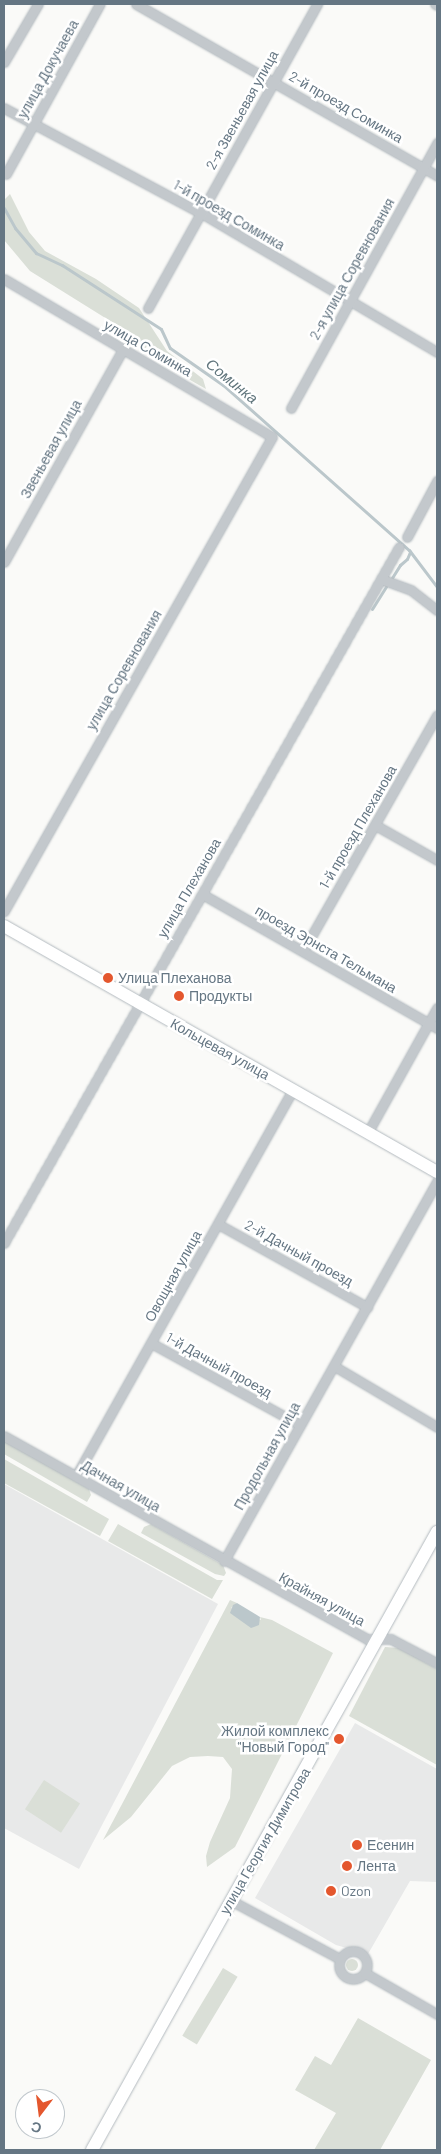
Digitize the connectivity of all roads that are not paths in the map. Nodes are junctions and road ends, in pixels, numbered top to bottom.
1 (38, 4) edge
2 (100, 4) edge
3 (136, 4) edge
4 (317, 4) edge
5 (4, 62) edge
6 (274, 82) junction
7 (4, 108) edge
8 (34, 124) junction
9 (437, 143) edge
10 (423, 168) junction
11 (6, 174) dead end
12 (437, 176) edge
13 (201, 213) junction
14 (4, 279) edge
15 (350, 301) junction
16 (148, 308) dead end
17 (123, 349) junction
18 (437, 352) edge
19 (291, 408) dead end
20 (269, 443) joint
21 (437, 481) edge
22 (407, 537) dead end
23 (399, 547) dead end
24 (4, 562) edge
25 (381, 579) junction
26 (437, 610) edge
27 (437, 715) edge
28 (375, 825) junction
29 (437, 860) edge
30 (202, 894) junction
31 (4, 911) edge
32 (4, 926) edge
33 (304, 952) junction
34 (139, 1004) junction
35 (437, 1008) edge
36 (428, 1023) junction
37 (437, 1028) edge
38 (293, 1090) junction
39 (368, 1132) junction
40 (437, 1172) edge
41 (437, 1181) edge
42 (218, 1224) junction
43 (4, 1243) edge
44 (367, 1306) junction
45 (151, 1343) junction
46 (334, 1366) junction
47 (300, 1425) junction
48 (437, 1427) edge
49 (4, 1436) edge
50 (76, 1476) junction
51 (437, 1532) edge
52 (224, 1561) junction
53 (380, 1638) junction
54 (437, 1664) edge
55 (230, 1900) junction
56 (340, 1959) junction
57 (365, 1973) junction
58 (437, 2014) edge
59 (92, 2150) edge

1 - 5 street
2 - 8 street, улица Докучаева
3 - 6 street, 2-й проезд Соминка
4 - 6 street, 2-я Звеньевая улица
6 - 10 street, 2-й проезд Соминка
6 - 13 street, 2-я Звеньевая улица
7 - 8 street, 1-й проезд Соминка
8 - 11 street, улица Докучаева
8 - 13 street, 1-й проезд Соминка
9 - 10 street, 2-я улица Соревнования
10 - 12 street, 2-й проезд Соминка
10 - 15 street, 2-я улица Соревнования
13 - 15 street, 1-й проезд Соминка
13 - 16 street, 2-я Звеньевая улица
14 - 17 street, улица Соминка
15 - 18 street, 1-й проезд Соминка
15 - 19 street, 2-я улица Соревнования
17 - 20 street, улица Соминка
17 - 24 street, Звеньевая улица
20 - 31 street, улица Соревнования
21 - 22 street
23 - 25 street, улица Плеханова
25 - 26 street
25 - 30 street, улица Плеханова
27 - 28 street, 1-й проезд Плеханова
28 - 29 street
28 - 33 street, 1-й проезд Плеханова
30 - 33 street, проезд Эрнста Тельмана
30 - 34 street, улица Плеханова
32 - 34 street, Кольцевая улица
33 - 36 street, проезд Эрнста Тельмана
34 - 38 street, Кольцевая улица
34 - 43 street, улица Плеханова
35 - 36 street
36 - 37 street, проезд Эрнста Тельмана
36 - 39 street
38 - 39 street, Кольцевая улица
38 - 42 street, Овощная улица
39 - 40 street, Кольцевая улица
41 - 44 street, Продольная улица
42 - 44 street, 2-й Дачный проезд
42 - 45 street, Овощная улица
44 - 46 street, Продольная улица
45 - 47 street, 1-й Дачный проезд
45 - 50 street, Овощная улица
46 - 47 street, Продольная улица
46 - 48 street
47 - 52 street, Продольная улица
49 - 50 street, Дачная улица
50 - 52 street, Дачная улица
51 - 53 street, улица Георгия Димитрова
52 - 53 street, Крайняя улица
53 - 54 street, Крайняя улица
53 - 55 street, улица Георгия Димитрова
55 - 56 street
55 - 59 street, улица Георгия Димитрова
56 - 57 street
56 - 57 street
57 - 58 street

